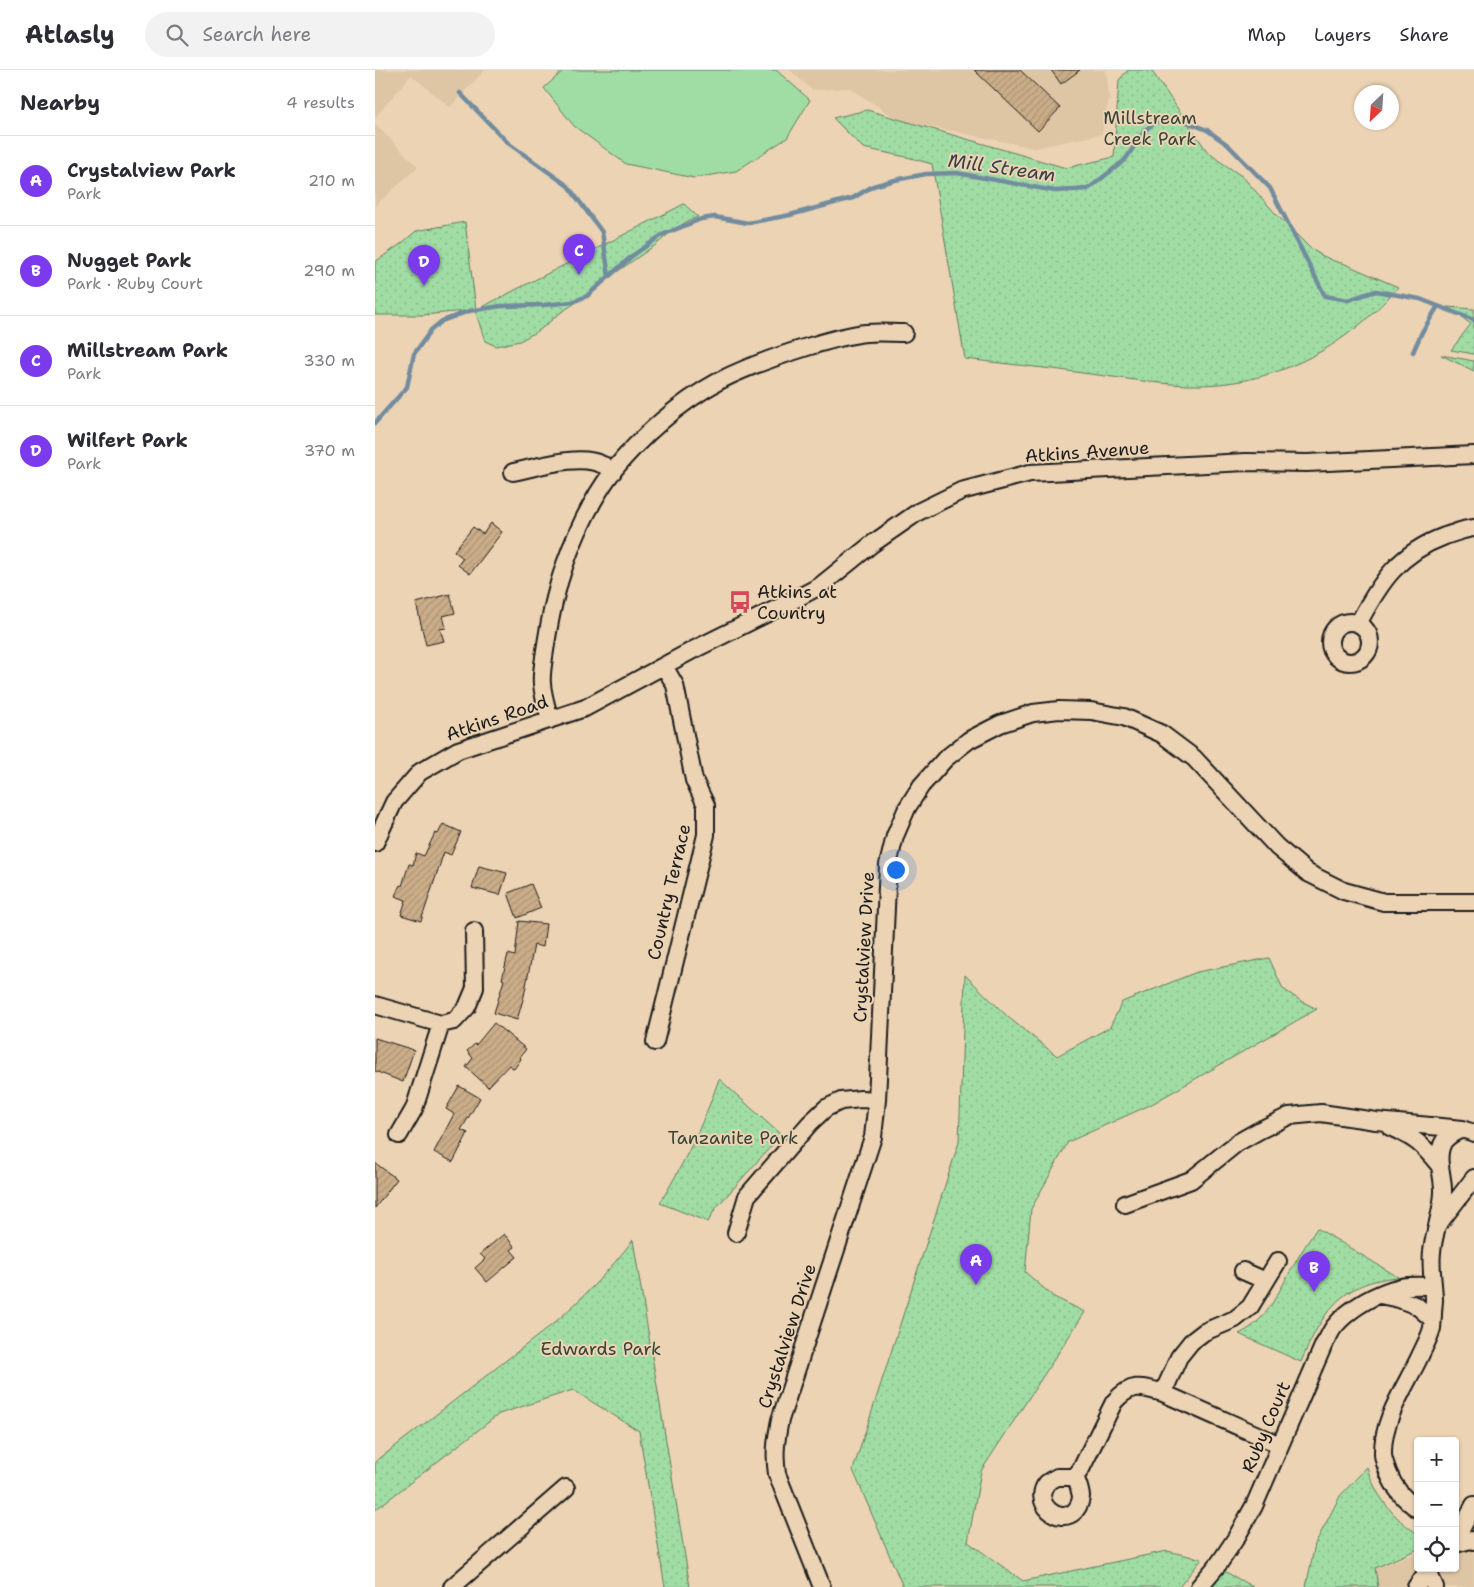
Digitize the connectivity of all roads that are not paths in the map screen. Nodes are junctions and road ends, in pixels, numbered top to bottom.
1 (904, 333) dead end
2 (1474, 455) edge
3 (513, 472) dead end
4 (613, 472) junction
5 (1474, 528) edge
6 (1358, 624) dead end
7 (664, 666) junction
8 (550, 720) junction
9 (375, 843) edge
10 (1474, 902) edge
11 (474, 931) dead end
12 (375, 1005) edge
13 (441, 1024) junction
14 (655, 1042) dead end
15 (877, 1100) junction
16 (1376, 1121) junction
17 (1468, 1131) edge
18 (399, 1135) dead end
19 (1439, 1165) junction
20 (1474, 1178) edge
21 (1125, 1204) dead end
22 (1439, 1224) junction
23 (736, 1233) dead end
24 (1278, 1261) dead end
25 (1243, 1271) dead end
26 (1265, 1281) junction
27 (1433, 1286) junction
28 (1380, 1295) junction
29 (1432, 1319) junction
30 (1163, 1393) junction
31 (1280, 1445) junction
32 (1075, 1477) dead end
33 (566, 1488) dead end
34 (1414, 1507) edge
35 (1472, 1508) edge
36 (1459, 1520) edge
37 (1459, 1536) edge
38 (1474, 1541) edge
39 (1459, 1542) edge
40 (1428, 1572) edge
41 (1430, 1572) edge
42 (452, 1587) edge
43 (822, 1587) edge
44 (1199, 1587) edge
45 (1416, 1587) edge
46 (1435, 1587) edge

1 - 4 street
2 - 7 street, Atkins Avenue
3 - 4 street
4 - 8 street
5 - 6 street
7 - 8 street, Atkins Road
7 - 14 street, Country Terrace
8 - 9 street, Atkins Road
10 - 15 street, Crystalview Drive
11 - 13 street
12 - 13 street
13 - 18 street
15 - 23 street
15 - 43 street, Crystalview Drive
16 - 17 street
16 - 19 street
16 - 21 street
17 - 19 street
19 - 22 street
20 - 22 street
22 - 27 street
24 - 26 street
25 - 26 street
26 - 30 street
27 - 28 street, Ruby Court
27 - 29 street
28 - 29 street
28 - 31 street, Ruby Court
29 - 34 street
30 - 31 street
30 - 32 street
31 - 44 street, Ruby Court
33 - 42 street
35 - 36 street
35 - 37 street
38 - 39 street
40 - 45 street
41 - 46 street

